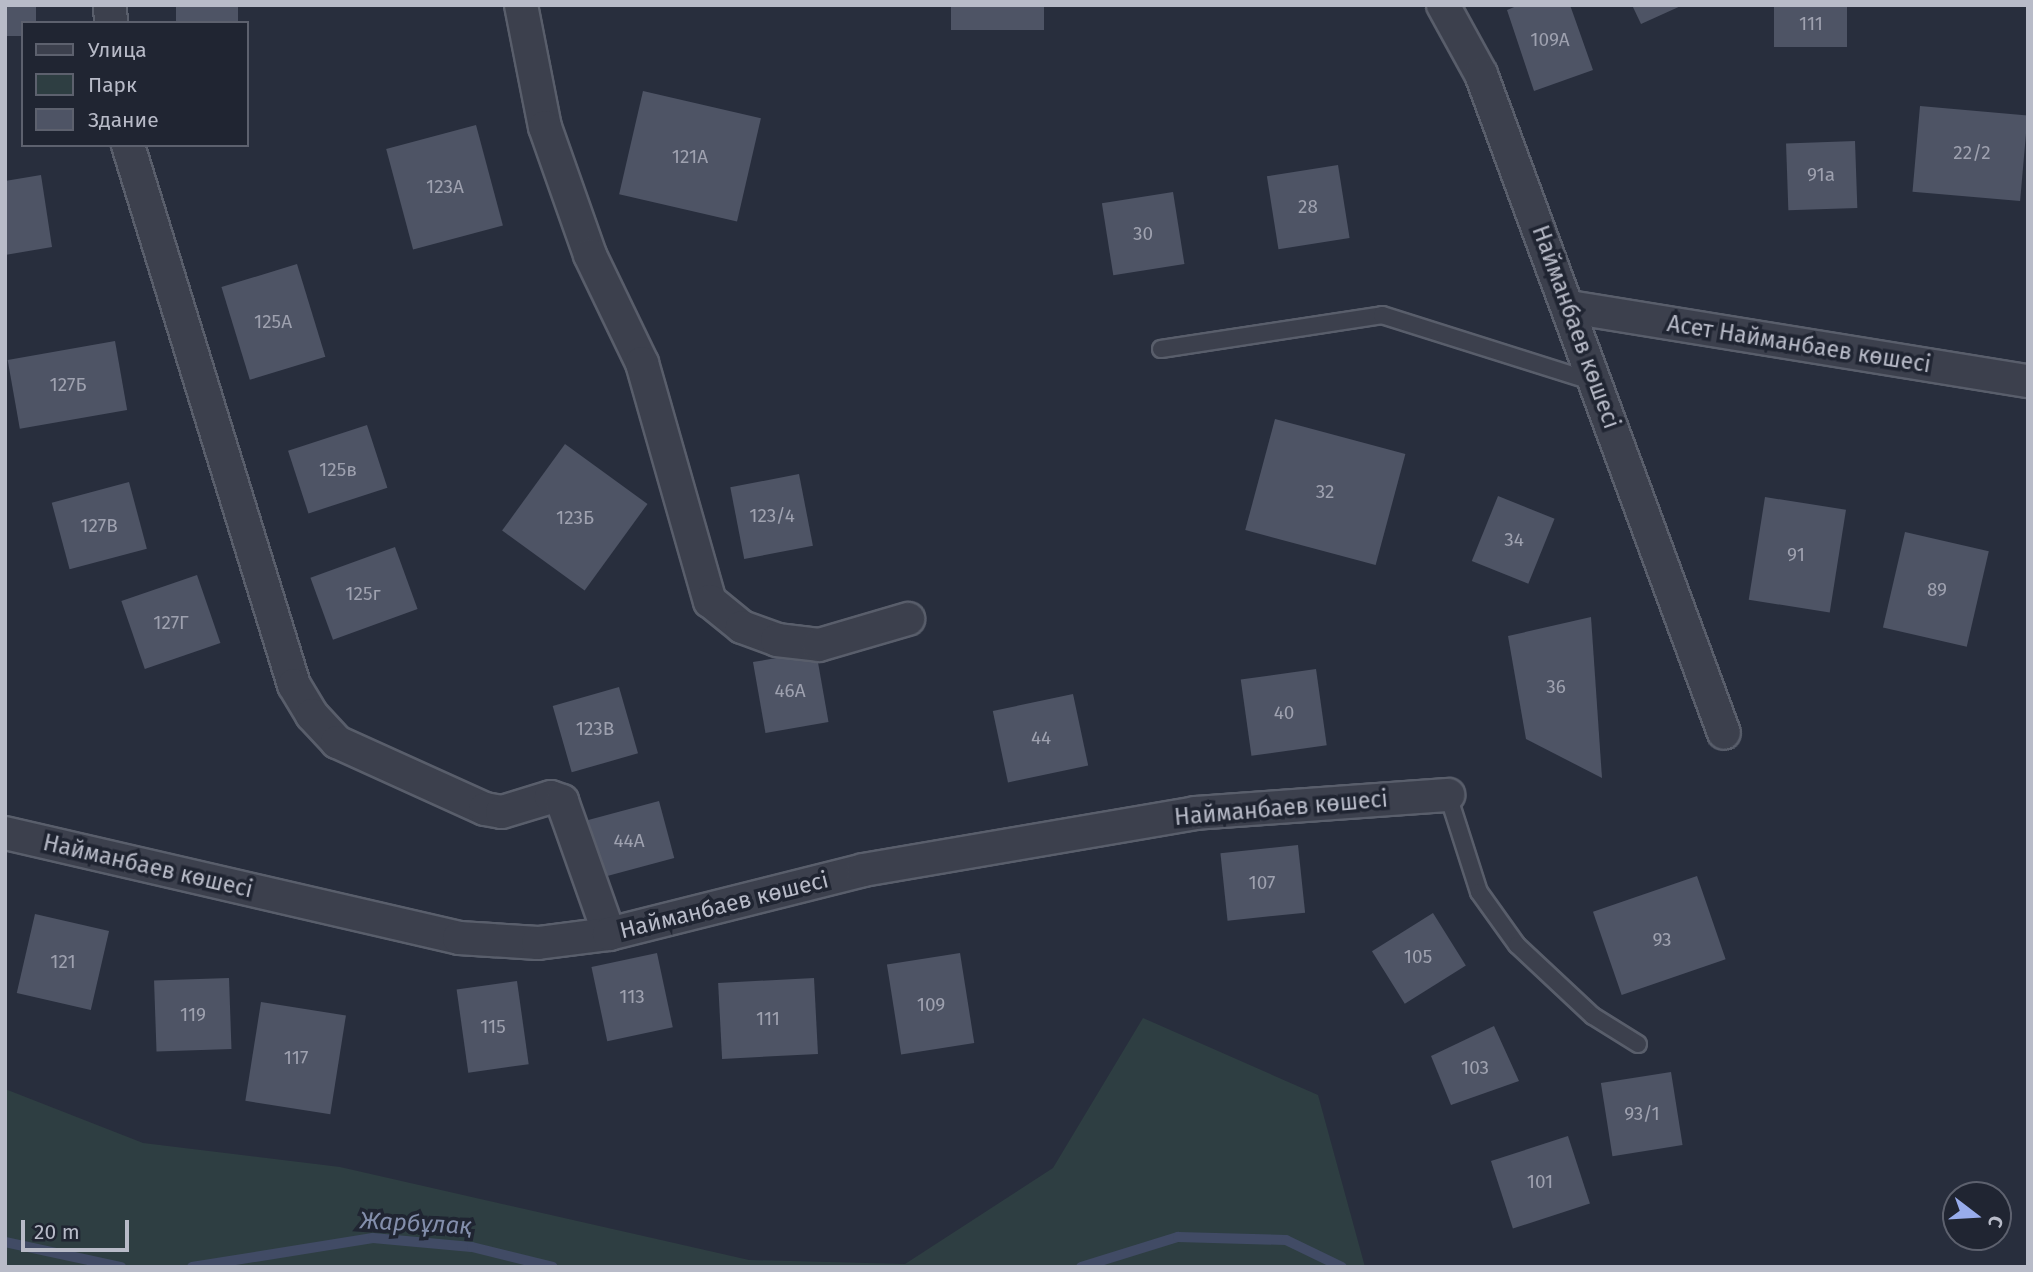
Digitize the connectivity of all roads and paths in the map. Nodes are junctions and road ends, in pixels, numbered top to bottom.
1 (521, 5) edge
2 (1443, 5) edge
3 (129, 147) edge
4 (1570, 307) junction
5 (1161, 349) dead end
6 (2028, 381) edge
7 (1597, 383) junction
8 (908, 619) dead end
9 (1724, 733) dead end
10 (1448, 795) joint
11 (5, 833) edge
12 (608, 934) junction
13 (1638, 1044) dead end

1 - 8 street
2 - 4 street, Найманбаев көшесі
3 - 12 street
4 - 6 street, Асет Найманбаев көшесі
4 - 7 street, Найманбаев көшесі
5 - 7 lane
7 - 9 street, Найманбаев көшесі
10 - 12 street, Найманбаев көшесі
10 - 13 lane
11 - 12 street, Найманбаев көшесі

